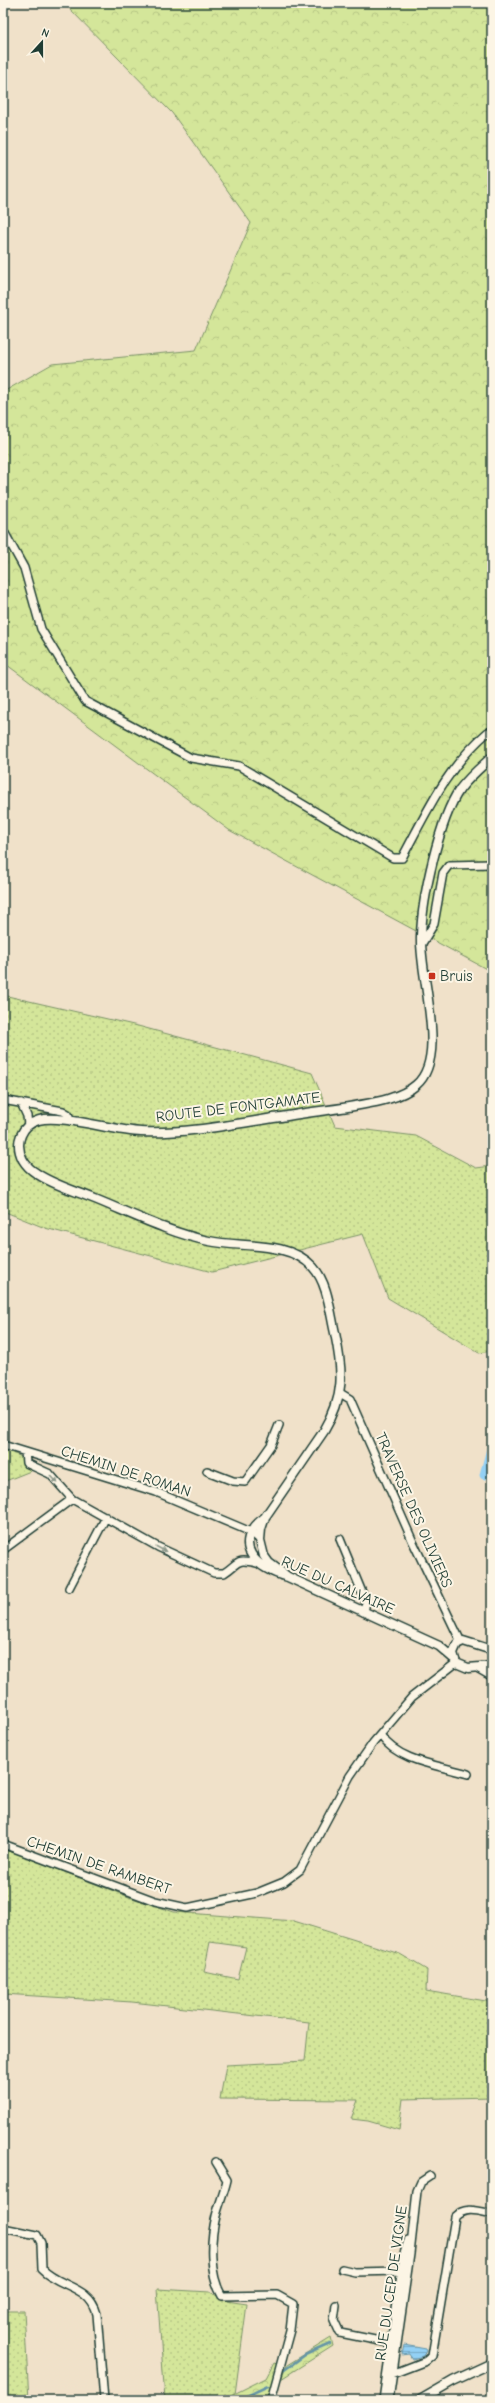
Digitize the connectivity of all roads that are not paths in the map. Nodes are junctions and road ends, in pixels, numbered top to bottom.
1 (3, 530) edge
2 (492, 734) edge
3 (492, 757) edge
4 (492, 864) edge
5 (421, 945) junction
6 (3, 1100) edge
7 (21, 1103) junction
8 (71, 1121) junction
9 (28, 1125) junction
10 (340, 1393) junction
11 (279, 1424) dead end
12 (3, 1446) edge
13 (25, 1454) junction
14 (207, 1471) dead end
15 (72, 1499) junction
16 (106, 1517) junction
17 (264, 1517) junction
18 (251, 1532) junction
19 (340, 1539) dead end
20 (260, 1540) junction
21 (3, 1550) edge
22 (257, 1563) junction
23 (288, 1577) junction
24 (69, 1588) dead end
25 (364, 1612) junction
26 (459, 1643) junction
27 (439, 1646) junction
28 (492, 1650) edge
29 (455, 1660) junction
30 (492, 1666) edge
31 (476, 1668) junction
32 (492, 1676) edge
33 (381, 1736) junction
34 (468, 1774) dead end
35 (3, 1844) edge
36 (216, 2162) dead end
37 (430, 2176) dead end
38 (492, 2214) edge
39 (3, 2228) edge
40 (411, 2232) junction
41 (342, 2269) dead end
42 (402, 2271) junction
43 (336, 2305) dead end
44 (390, 2343) junction
45 (492, 2364) edge
46 (392, 2374) junction
47 (423, 2399) edge
48 (104, 2400) edge
49 (271, 2400) edge
50 (383, 2400) edge
51 (389, 2400) edge

1 - 2 street
3 - 5 street, ROUTE DE FONTGAMATE
4 - 5 street
5 - 8 street, ROUTE DE FONTGAMATE
6 - 7 street
7 - 8 street
7 - 9 street
8 - 9 street, ROUTE DE FONTGAMATE
9 - 10 street
10 - 17 street
10 - 26 street, TRAVERSE DES OLIVIERS
11 - 14 street
12 - 13 street, CHEMIN DE ROMAN
13 -> 15 street
13 - 18 street, CHEMIN DE ROMAN
15 - 16 street
15 - 21 street
16 -> 22 street
16 - 24 street
17 - 18 street
17 - 20 street
18 - 20 street, CHEMIN DE ROMAN
18 - 22 street, RUE DU CALVAIRE
19 - 25 street
20 - 23 street
22 - 23 street, RUE DU CALVAIRE
23 - 25 street, RUE DU CALVAIRE
25 - 27 street, RUE DU CALVAIRE
26 - 27 street
26 - 28 street
26 - 29 street
27 - 29 street, RUE DU CALVAIRE
29 - 31 street
29 - 33 street, CHEMIN DE RAMBERT
30 - 31 street
31 - 32 street
33 - 34 street
33 - 35 street, CHEMIN DE RAMBERT
36 - 49 street
37 - 40 street, RUE DU CEP DE VIGNE
38 - 46 street
39 - 48 street
40 - 42 street
40 - 46 street, RUE DU CEP DE VIGNE
41 - 42 street
42 - 44 street
43 - 44 street
44 - 50 street
45 - 47 street
46 - 51 street, RUE DU CEP DE VIGNE

